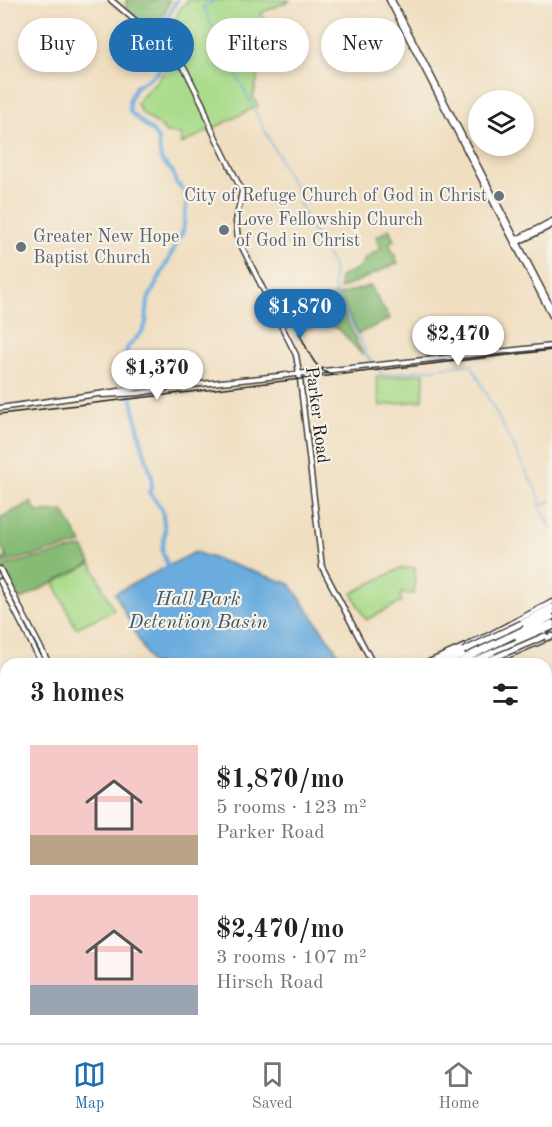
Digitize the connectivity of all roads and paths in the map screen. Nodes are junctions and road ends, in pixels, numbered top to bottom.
1 (111, 0) edge
2 (391, 0) edge
3 (552, 223) edge
4 (516, 241) junction
5 (530, 269) junction
6 (552, 309) edge
7 (552, 316) edge
8 (552, 345) edge
9 (300, 374) junction
10 (0, 408) edge
11 (0, 569) edge
12 (0, 581) edge
13 (552, 604) edge
14 (552, 612) edge
15 (24, 616) junction
16 (19, 619) junction
17 (552, 621) edge
18 (516, 630) junction
19 (550, 635) edge
20 (476, 641) junction
21 (487, 656) junction
22 (39, 658) edge
23 (46, 658) edge
24 (370, 658) edge
25 (438, 658) edge
26 (447, 658) edge
27 (456, 658) edge
28 (468, 658) edge
29 (482, 658) edge
30 (493, 658) edge
31 (501, 658) edge

1 - 9 main road, Parker Road
2 - 4 main road
3 - 4 main road
4 - 5 main road
5 - 6 main road
5 - 7 main road
8 - 9 main road
9 - 10 main road
9 - 24 main road, Parker Road
11 - 15 main road
12 - 16 main road
13 - 20 main road
13 - 26 highway, bridge
14 - 18 highway
15 - 16 main road
15 - 23 main road
16 - 22 main road
17 - 21 highway
17 - 28 highway
18 - 20 highway
18 - 27 highway
19 - 21 highway
19 - 30 highway, bridge
19 - 31 main road
20 - 25 main road
21 - 29 highway

